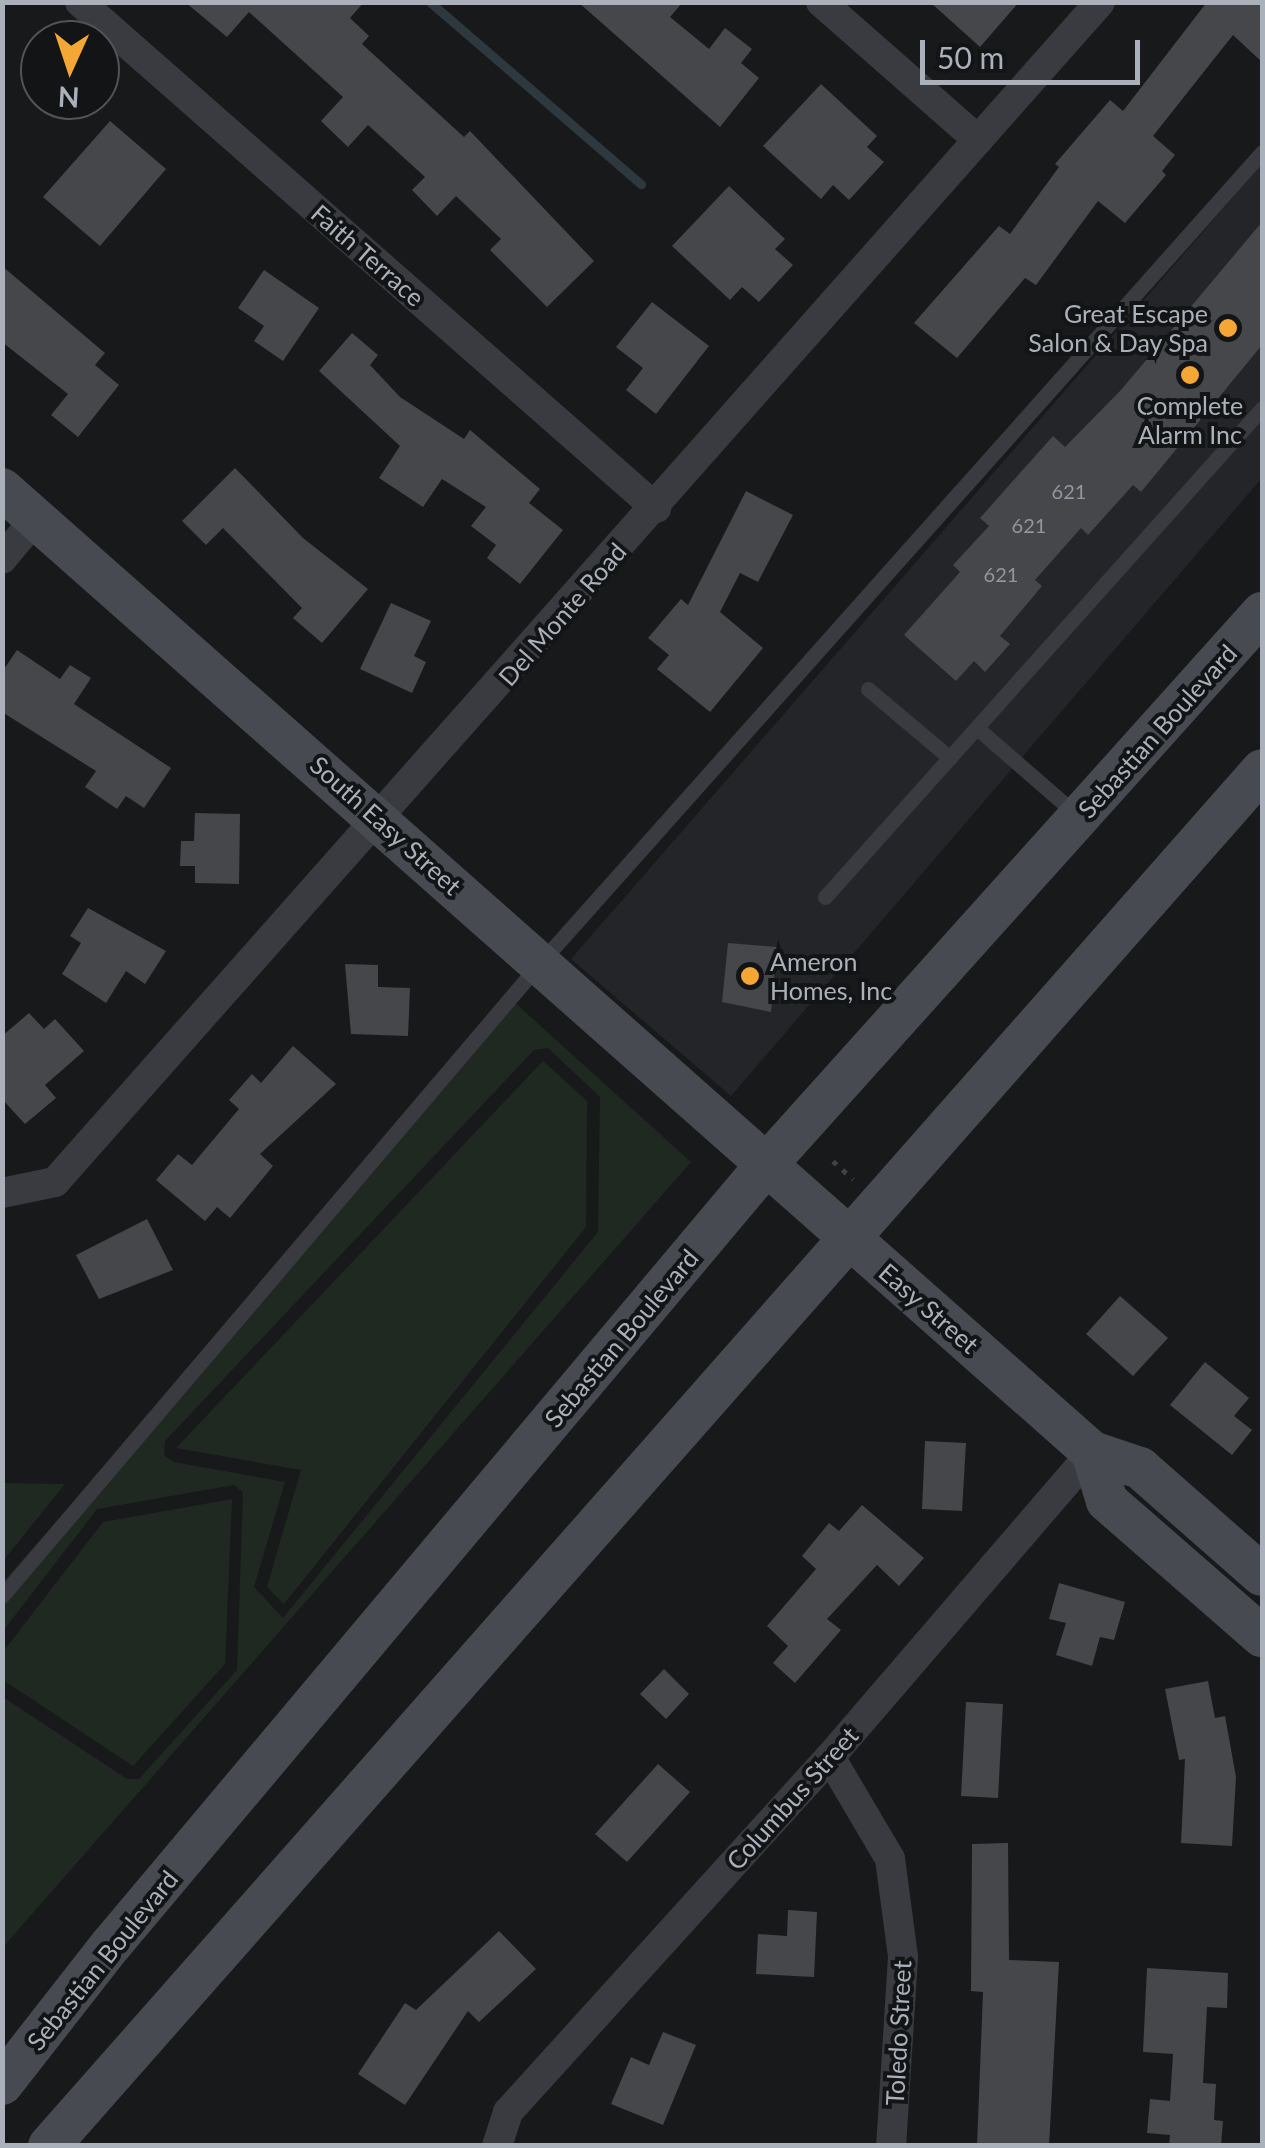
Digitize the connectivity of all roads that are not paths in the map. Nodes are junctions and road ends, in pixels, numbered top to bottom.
1 (80, 2) edge
2 (821, 2) edge
3 (1100, 2) edge
4 (978, 140) junction
5 (1262, 152) edge
6 (1262, 408) edge
7 (2, 489) edge
8 (656, 508) junction
9 (36, 518) junction
10 (2, 559) edge
11 (1262, 612) edge
12 (868, 689) dead end
13 (977, 728) junction
14 (950, 758) junction
15 (1262, 770) edge
16 (1080, 818) junction
17 (380, 819) junction
18 (825, 897) dead end
19 (540, 962) junction
20 (766, 1165) junction
21 (2, 1193) edge
22 (849, 1238) junction
23 (1092, 1452) junction
24 (1262, 1575) edge
25 (2, 1596) edge
26 (1262, 1636) edge
27 (830, 1757) junction
28 (2, 2084) edge
29 (49, 2146) edge
30 (497, 2146) edge
31 (892, 2146) edge

1 - 8 street, Faith Terrace
2 - 4 street
3 - 4 street, Del Monte Road
4 - 8 street, Del Monte Road
5 - 19 lane
6 - 13 lane
7 - 9 main road, South Easy Street
8 - 17 street, Del Monte Road
9 - 10 street
9 - 17 main road, South Easy Street
11 - 16 main road, Sebastian Boulevard
12 - 14 lane
13 - 14 lane
13 - 16 lane
14 - 18 lane
15 - 22 main road
16 - 20 main road, Sebastian Boulevard
17 - 19 main road, South Easy Street
17 - 21 street, Del Monte Road
19 - 20 main road, South Easy Street
19 - 25 lane
20 - 22 main road, Easy Street
20 - 28 main road, Sebastian Boulevard
22 - 23 main road, Easy Street
22 - 29 main road
23 - 24 main road, Easy Street
23 - 26 main road
23 - 27 street, Columbus Street
27 - 30 street, Columbus Street
27 - 31 street, Toledo Street

